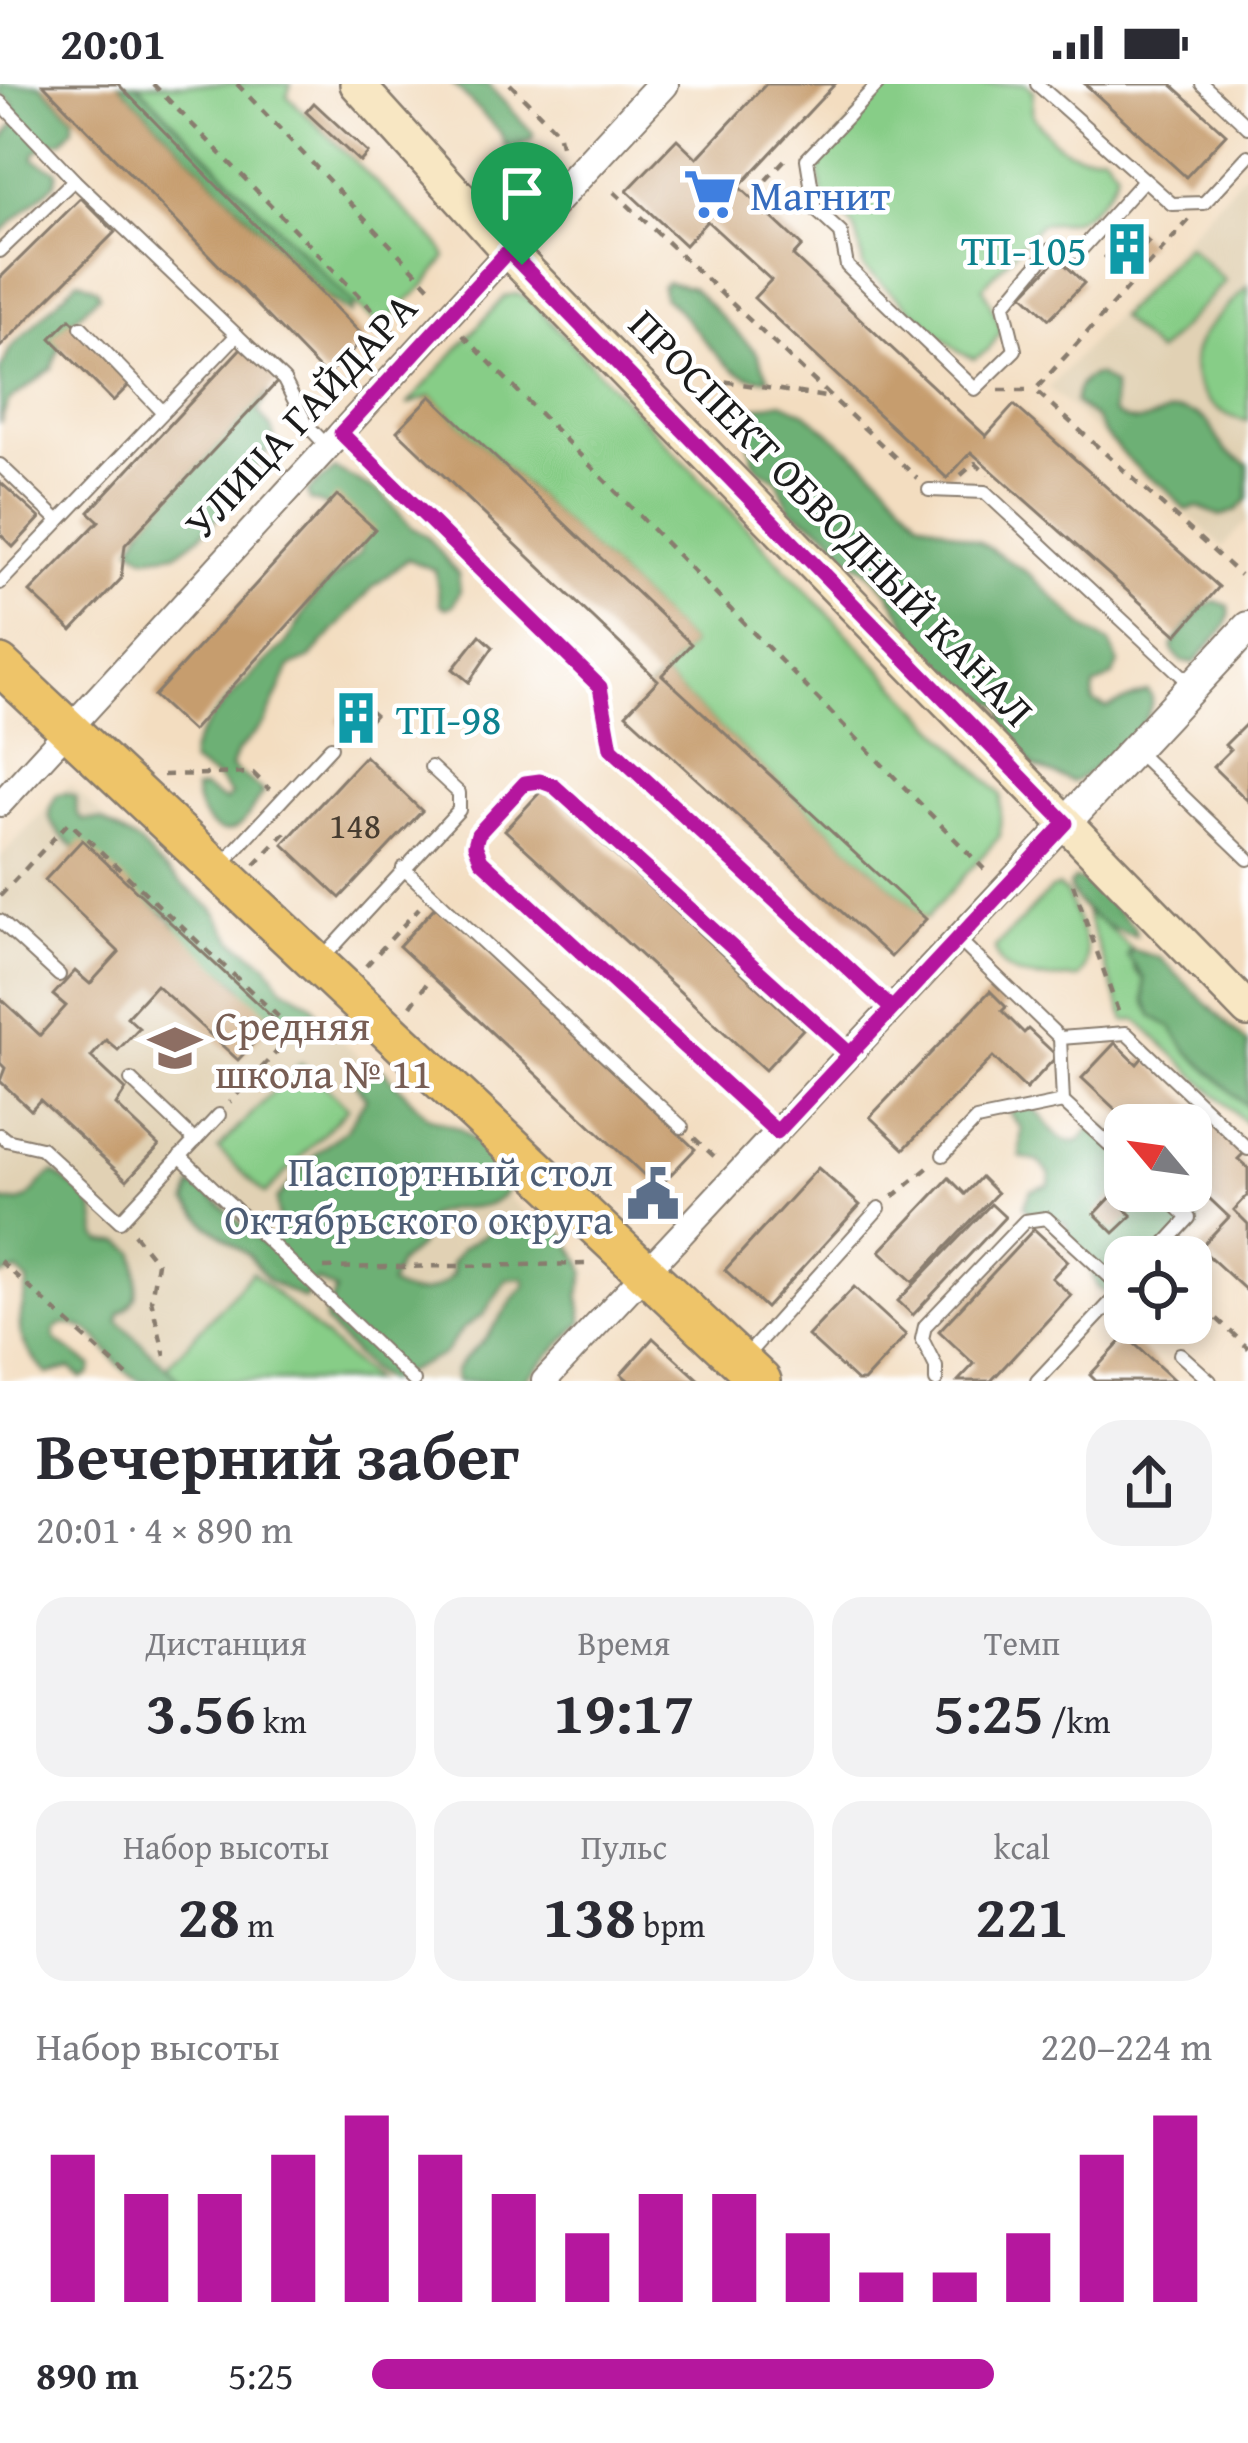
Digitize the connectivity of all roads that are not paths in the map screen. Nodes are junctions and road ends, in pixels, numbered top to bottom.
1 (357, 84) edge
2 (663, 84) edge
3 (878, 84) edge
4 (1037, 84) edge
5 (1202, 84) edge
6 (0, 102) edge
7 (1248, 127) edge
8 (1248, 156) edge
9 (74, 180) junction
10 (1143, 181) junction
11 (0, 251) edge
12 (508, 251) junction
13 (81, 327) dead end
14 (237, 335) junction
15 (163, 412) junction
16 (335, 440) junction
17 (0, 465) edge
18 (929, 490) road end
19 (59, 521) junction
20 (0, 583) edge
21 (1248, 627) edge
22 (0, 664) edge
23 (1193, 686) junction
24 (69, 728) junction
25 (331, 747) dead end
26 (1134, 749) junction
27 (430, 767) dead end
28 (0, 804) edge
29 (1066, 823) junction
30 (1248, 860) edge
31 (236, 866) junction
32 (403, 868) junction
33 (0, 921) edge
34 (958, 939) junction
35 (319, 963) junction
36 (59, 975) dead end
37 (1244, 996) edge
38 (892, 1009) junction
39 (1060, 1038) junction
40 (850, 1054) junction
41 (131, 1080) dead end
42 (1063, 1102) junction
43 (219, 1114) road end
44 (682, 1127) road end
45 (777, 1132) junction
46 (0, 1135) edge
47 (1104, 1140) edge
48 (195, 1141) junction
49 (1248, 1149) edge
50 (943, 1155) road end
51 (181, 1156) junction
52 (879, 1208) road end
53 (1183, 1212) edge
54 (1173, 1236) edge
55 (1104, 1270) edge
56 (646, 1272) junction
57 (1104, 1309) edge
58 (1180, 1354) dead end
59 (751, 1371) edge
60 (554, 1378) edge
61 (414, 1381) edge
62 (936, 1381) edge
63 (1037, 1381) edge
64 (1210, 1381) edge

1 - 12 main road, ПРОСПЕКТ ОБВОДНЫЙ КАНАЛ
2 - 12 street, УЛИЦА ГАЙДАРА
3 - 10 lane
4 - 10 lane
5 - 7 lane
6 - 9 lane
8 - 10 lane
9 - 11 lane
9 - 14 lane
12 - 16 street, УЛИЦА ГАЙДАРА
12 - 29 main road, ПРОСПЕКТ ОБВОДНЫЙ КАНАЛ
13 - 15 lane
14 - 15 lane
14 - 16 lane
15 - 19 lane
16 - 24 street, УЛИЦА ГАЙДАРА
16 - 38 lane
17 - 19 lane
18 - 23 lane
19 - 20 lane
21 - 23 street
22 - 24 main road
23 - 26 street
24 - 28 street, УЛИЦА ГАЙДАРА
24 - 31 main road
25 - 31 lane
26 - 29 street
26 - 30 lane
27 - 32 lane
29 - 34 street
29 - 37 main road, ПРОСПЕКТ ОБВОДНЫЙ КАНАЛ
31 - 35 main road
32 - 35 lane
32 - 44 lane
33 - 36 lane
34 - 38 street
34 - 39 lane
35 - 56 main road
38 - 40 street
39 - 42 lane
39 - 49 lane
40 - 45 street
40 - 45 lane
41 - 48 lane
42 - 47 lane
42 - 50 lane
43 - 48 lane
45 - 56 street
46 - 51 lane
48 - 51 lane
51 - 61 lane
52 - 59 lane
53 - 54 lane
55 - 62 lane
56 - 59 main road
56 - 60 street
57 - 63 lane
58 - 64 lane

